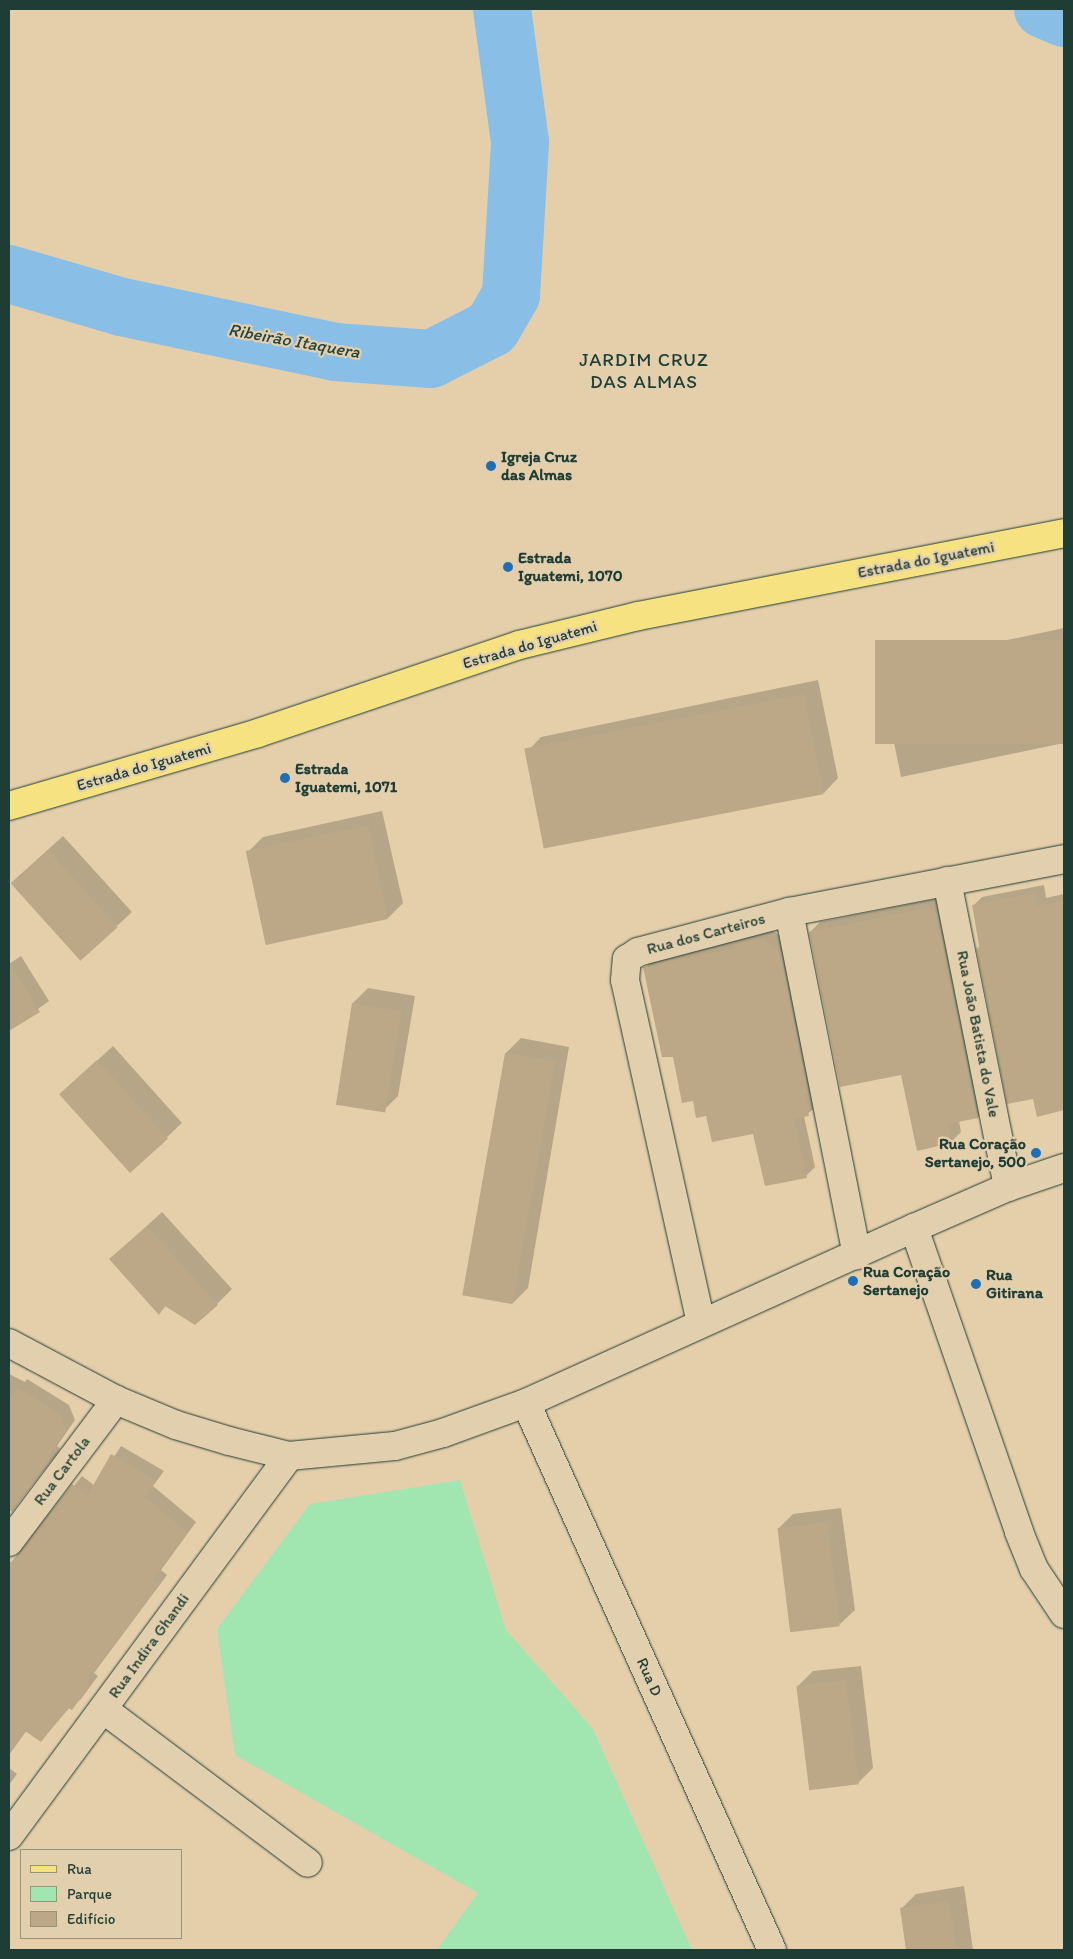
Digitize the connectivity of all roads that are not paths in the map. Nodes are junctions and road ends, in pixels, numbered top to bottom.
1 (1064, 533) edge
2 (9, 806) edge
3 (1064, 859) edge
4 (948, 881) junction
5 (789, 912) junction
6 (1064, 1168) edge
7 (1008, 1187) junction
8 (914, 1228) junction
9 (857, 1255) junction
10 (701, 1323) junction
11 (9, 1343) edge
12 (116, 1400) junction
13 (526, 1403) junction
14 (289, 1456) junction
15 (9, 1542) edge
16 (1064, 1614) edge
17 (103, 1709) junction
18 (9, 1836) edge
19 (308, 1863) dead end
20 (772, 1950) edge

1 - 2 main road, Estrada do Iguatemi
3 - 4 street, Rua dos Carteiros
4 - 5 street, Rua dos Carteiros
4 - 7 street, Rua João Batista do Vale
5 - 9 street
5 - 10 street, Rua dos Carteiros
6 - 7 street
7 - 8 street
8 - 9 street
8 - 16 street
9 - 10 street
10 - 13 street
11 - 12 street
12 - 14 street
12 - 15 street, Rua Cartola
13 - 14 street
13 - 20 street, Rua D
14 - 17 street, Rua Indira Ghandi
17 - 18 street, Rua Indira Ghandi
17 - 19 street

